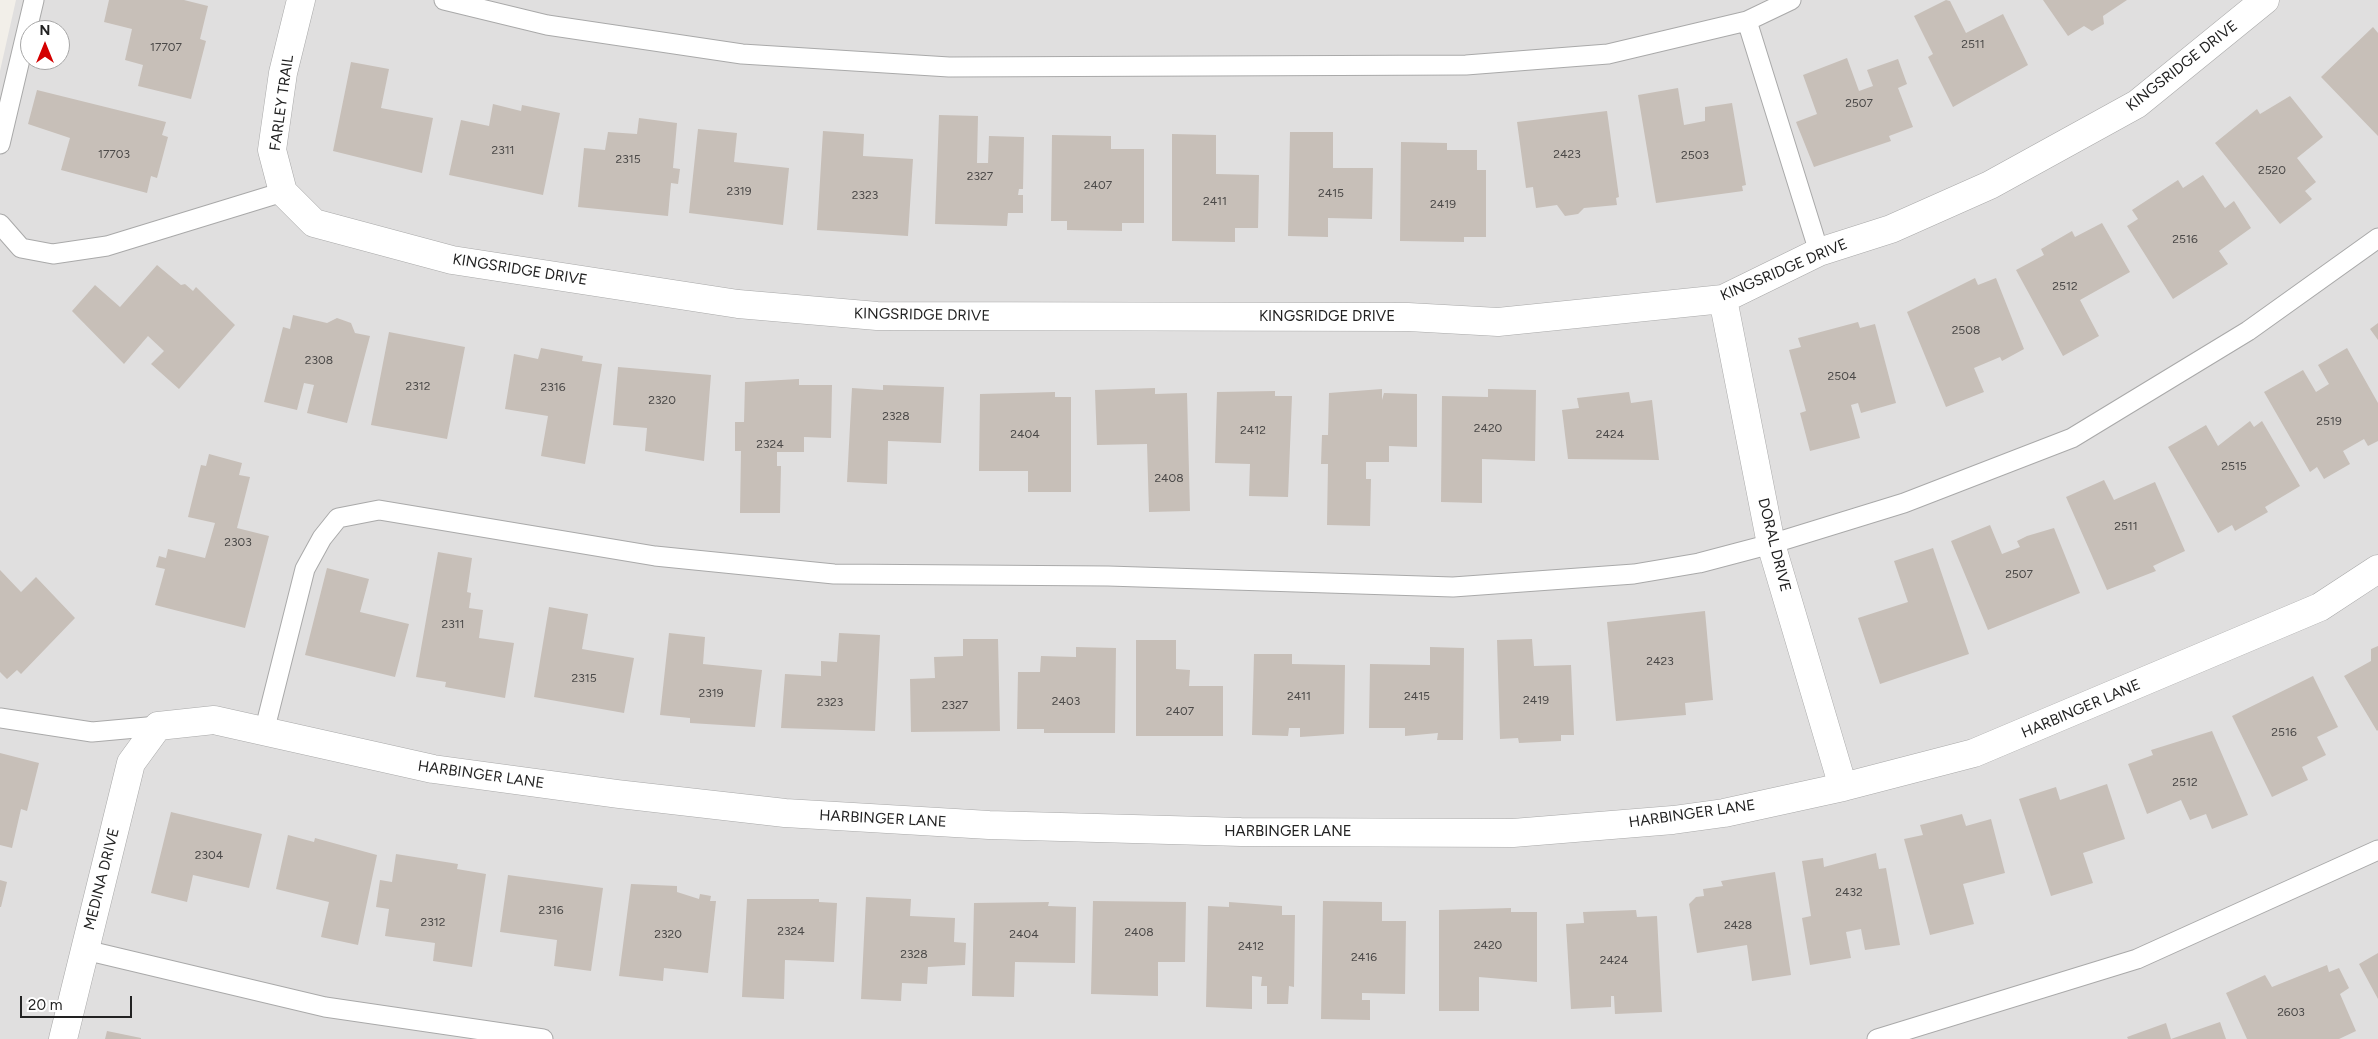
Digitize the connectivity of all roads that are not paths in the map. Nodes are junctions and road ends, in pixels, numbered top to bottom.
1 (34, 0) edge
2 (301, 0) edge
3 (444, 0) edge
4 (1791, 0) edge
5 (2266, 0) edge
6 (1747, 21) junction
7 (0, 144) edge
8 (283, 192) junction
9 (0, 224) edge
10 (2378, 238) edge
11 (1819, 252) junction
12 (1722, 299) junction
13 (1771, 544) junction
14 (2378, 569) edge
15 (0, 718) edge
16 (158, 726) junction
17 (264, 732) junction
18 (1843, 788) junction
19 (2378, 850) edge
20 (85, 950) junction
21 (63, 1039) edge
22 (543, 1039) edge
23 (1877, 1039) edge

1 - 7 lane
2 - 8 street, FARLEY TRAIL
3 - 6 lane
4 - 6 lane
5 - 11 street, KINGSRIDGE DRIVE
6 - 11 lane
8 - 9 lane
8 - 12 street, KINGSRIDGE DRIVE
10 - 13 lane
11 - 12 street, KINGSRIDGE DRIVE
12 - 13 street, DORAL DRIVE
13 - 17 lane
13 - 18 street, DORAL DRIVE
14 - 18 street, HARBINGER LANE
15 - 16 lane
16 - 17 street, HARBINGER LANE
16 - 20 street, MEDINA DRIVE
17 - 18 street, HARBINGER LANE
19 - 23 lane
20 - 21 street, MEDINA DRIVE
20 - 22 lane

